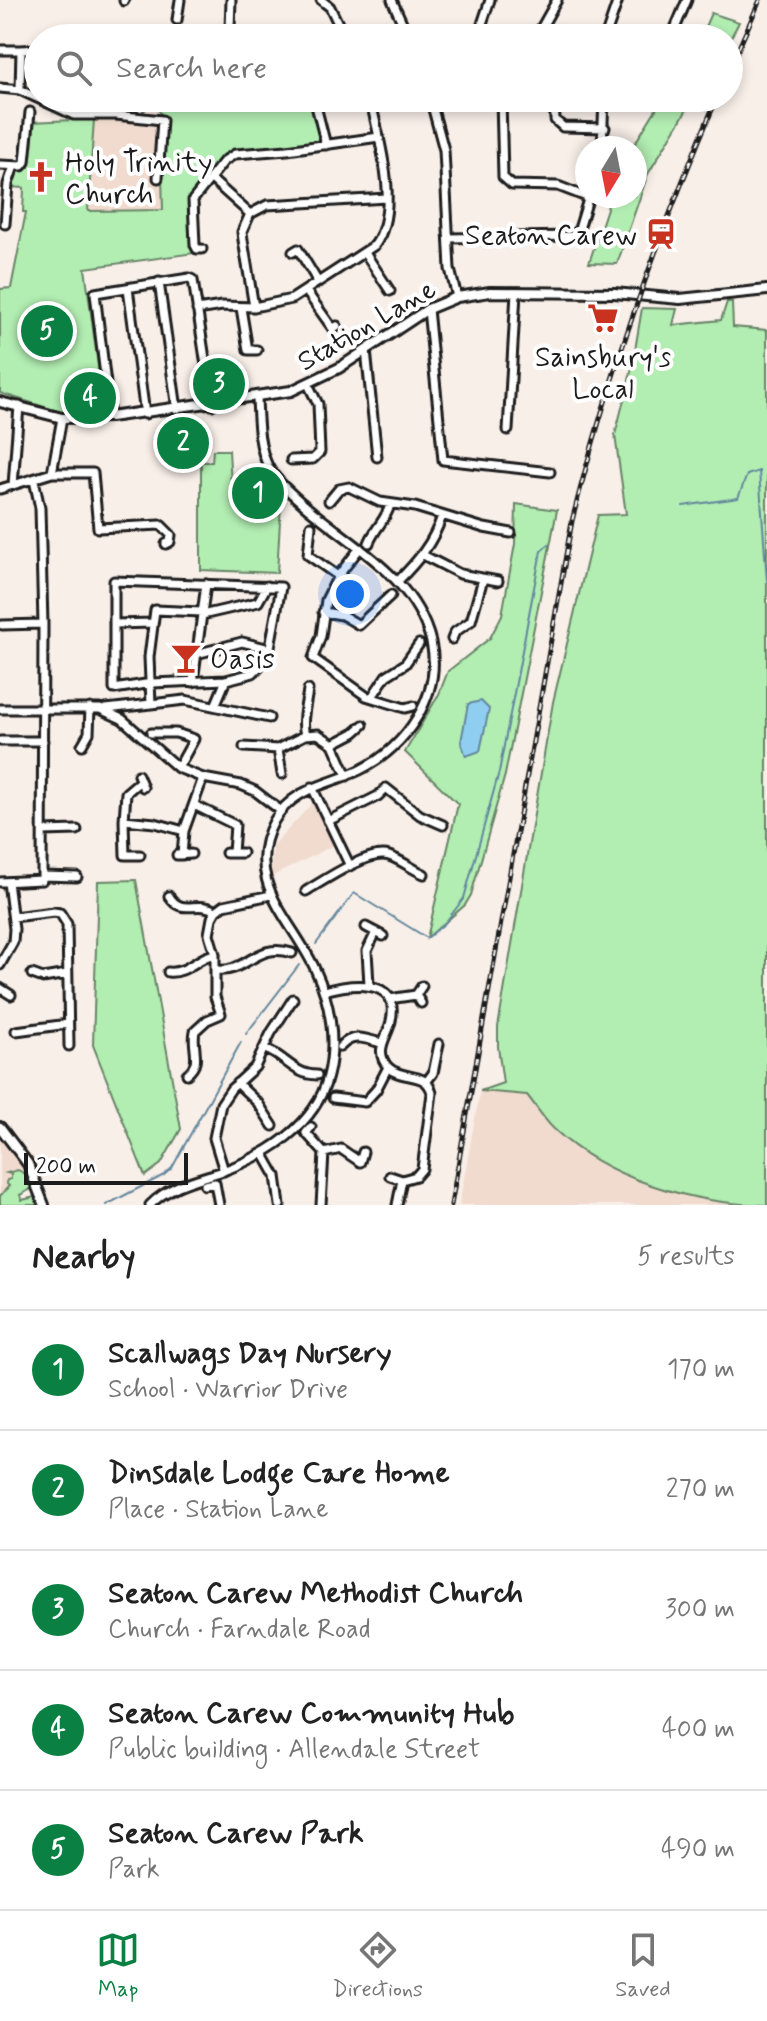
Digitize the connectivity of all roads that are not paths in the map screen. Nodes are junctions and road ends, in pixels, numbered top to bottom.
1 (180, 0) edge
2 (231, 0) edge
3 (321, 0) edge
4 (392, 0) edge
5 (490, 0) edge
6 (557, 0) edge
7 (618, 0) edge
8 (687, 0) edge
9 (177, 20) dead end
10 (230, 24) edge
11 (338, 24) edge
12 (403, 24) edge
13 (482, 24) edge
14 (547, 24) edge
15 (610, 24) edge
16 (677, 24) edge
17 (0, 50) edge
18 (21, 50) junction
19 (24, 50) edge
20 (0, 88) edge
21 (20, 90) junction
22 (24, 92) edge
23 (30, 112) dead end
24 (68, 112) edge
25 (116, 112) edge
26 (318, 112) edge
27 (373, 112) edge
28 (434, 112) edge
29 (501, 112) edge
30 (555, 112) edge
31 (604, 112) edge
32 (116, 115) junction
33 (605, 128) junction
34 (604, 136) edge
35 (379, 137) junction
36 (326, 145) junction
37 (0, 165) edge
38 (18, 166) junction
39 (158, 178) dead end
40 (210, 178) junction
41 (575, 192) edge
42 (387, 198) junction
43 (586, 208) edge
44 (250, 214) junction
45 (5, 224) dead end
46 (449, 238) junction
47 (202, 249) dead end
48 (293, 252) dead end
49 (365, 253) junction
50 (159, 282) junction
51 (318, 282) junction
52 (128, 288) junction
53 (767, 290) edge
54 (306, 291) junction
55 (390, 291) dead end
56 (516, 293) junction
57 (457, 297) junction
58 (254, 307) junction
59 (241, 308) junction
60 (428, 309) junction
61 (197, 310) junction
62 (337, 326) dead end
63 (257, 350) dead end
64 (366, 350) junction
65 (308, 384) junction
66 (257, 397) junction
67 (0, 402) edge
68 (212, 405) junction
69 (19, 406) junction
70 (177, 409) junction
71 (145, 414) junction
72 (110, 417) junction
73 (62, 418) junction
74 (508, 430) dead end
75 (377, 457) dead end
76 (291, 460) dead end
77 (550, 472) dead end
78 (52, 473) junction
79 (34, 480) junction
80 (13, 485) junction
81 (0, 489) edge
82 (329, 501) dead end
83 (390, 505) junction
84 (442, 516) junction
85 (501, 522) dead end
86 (311, 526) dead end
87 (500, 531) junction
88 (511, 533) dead end
89 (369, 543) dead end
90 (166, 544) dead end
91 (360, 548) junction
92 (423, 555) junction
93 (338, 576) junction
94 (483, 579) junction
95 (398, 581) junction
96 (498, 581) dead end
97 (206, 584) junction
98 (267, 586) junction
99 (391, 595) dead end
100 (323, 612) junction
101 (202, 614) junction
102 (153, 623) junction
103 (43, 624) junction
104 (114, 624) junction
105 (2, 625) dead end
106 (452, 632) dead end
107 (419, 644) dead end
108 (270, 649) junction
109 (196, 654) junction
110 (226, 680) junction
111 (193, 682) junction
112 (152, 683) junction
113 (372, 697) junction
114 (296, 698) dead end
115 (151, 704) junction
116 (215, 706) junction
117 (413, 706) dead end
118 (90, 708) junction
119 (0, 709) edge
120 (43, 709) junction
121 (100, 709) junction
122 (269, 718) dead end
123 (363, 725) dead end
124 (151, 733) dead end
125 (305, 735) junction
126 (0, 741) edge
127 (43, 741) junction
128 (333, 744) junction
129 (82, 745) dead end
130 (244, 747) dead end
131 (278, 749) junction
132 (178, 768) junction
133 (282, 774) dead end
134 (347, 776) junction
135 (203, 778) junction
136 (140, 781) dead end
137 (312, 787) junction
138 (194, 805) junction
139 (281, 811) junction
140 (124, 820) junction
141 (328, 821) junction
142 (443, 825) dead end
143 (77, 830) dead end
144 (43, 831) junction
145 (184, 831) junction
146 (234, 853) dead end
147 (140, 855) dead end
148 (183, 855) dead end
149 (350, 866) junction
150 (424, 874) dead end
151 (42, 876) junction
152 (77, 877) dead end
153 (4, 882) edge
154 (306, 891) dead end
155 (271, 895) junction
156 (169, 896) dead end
157 (175, 905) junction
158 (216, 911) junction
159 (170, 914) dead end
160 (13, 917) junction
161 (366, 927) dead end
162 (282, 939) dead end
163 (281, 949) junction
164 (292, 953) dead end
165 (215, 954) junction
166 (0, 965) edge
167 (216, 970) junction
168 (168, 972) dead end
169 (179, 973) junction
170 (32, 974) dead end
171 (67, 974) junction
172 (181, 982) dead end
173 (369, 984) junction
174 (422, 986) dead end
175 (0, 988) edge
176 (324, 991) junction
177 (11, 995) dead end
178 (416, 995) junction
179 (293, 999) dead end
180 (389, 999) junction
181 (421, 1003) dead end
182 (288, 1009) junction
183 (221, 1014) junction
184 (298, 1015) dead end
185 (227, 1023) dead end
186 (68, 1024) junction
187 (186, 1027) dead end
188 (16, 1031) dead end
189 (195, 1031) junction
190 (342, 1031) dead end
191 (346, 1039) junction
192 (381, 1043) junction
193 (439, 1044) dead end
194 (69, 1046) dead end
195 (340, 1047) dead end
196 (265, 1049) junction
197 (196, 1066) junction
198 (388, 1067) junction
199 (206, 1071) dead end
200 (187, 1074) dead end
201 (427, 1081) junction
202 (237, 1083) junction
203 (308, 1086) dead end
204 (333, 1098) dead end
205 (365, 1102) junction
206 (371, 1111) dead end
207 (273, 1126) dead end
208 (0, 1127) edge
209 (311, 1127) dead end
210 (363, 1152) dead end
211 (263, 1153) junction
212 (324, 1153) junction
213 (225, 1175) junction
214 (390, 1176) dead end
215 (402, 1180) junction
216 (215, 1183) junction
217 (205, 1185) dead end
218 (44, 1205) edge
219 (150, 1205) edge
220 (219, 1205) edge
221 (280, 1205) edge
222 (321, 1205) edge
223 (397, 1205) edge

1 - 9 street
2 - 10 street
3 - 11 street
4 - 12 street
5 - 13 street
6 - 14 street
7 - 15 street
8 - 16 street
17 - 18 street
18 - 19 street
18 - 21 street
20 - 21 street
21 - 22 street
23 - 38 street
24 - 32 street
25 - 32 street
26 - 36 street
27 - 35 street
28 - 46 street
29 - 41 street
30 - 33 street
31 - 33 street
32 - 39 street
33 - 34 street
35 - 36 street
35 - 42 street
36 - 40 street
37 - 38 street
38 - 45 street
40 - 44 street
40 - 47 street
42 - 44 street
42 - 49 street
43 - 46 street
44 - 58 street
46 - 57 street
48 - 51 street
49 - 51 street
49 - 55 street
50 - 52 street
50 - 61 street
50 - 70 street
51 - 54 street
52 - 71 street
52 - 72 street
53 - 56 main road, Station Lane
54 - 58 street
54 - 62 street
56 - 57 main road, Station Lane
56 - 74 street
57 - 60 main road, Station Lane
58 - 59 street
59 - 61 street
59 - 63 street
60 - 64 main road, Station Lane
60 - 77 street
61 - 68 street
64 - 65 main road, Station Lane
64 - 75 street
65 - 66 main road, Station Lane
65 - 76 street
66 - 68 main road, Station Lane
66 - 91 street
67 - 69 main road, Station Lane
68 - 70 main road, Station Lane
69 - 73 main road, Station Lane
69 - 80 street
70 - 71 main road, Station Lane
71 - 72 main road, Station Lane
72 - 73 main road, Station Lane
73 - 78 street
78 - 79 street
78 - 90 street
79 - 80 street
79 - 103 street
80 - 81 street
82 - 83 street
83 - 84 street
83 - 89 street
84 - 87 street
84 - 92 street
85 - 87 street
86 - 93 street
87 - 88 street
91 - 93 street
91 - 95 street
92 - 94 street
92 - 95 street
93 - 100 street
94 - 96 street
94 - 106 street
95 - 134 street
97 - 98 street
97 - 101 street
97 - 104 street
98 - 101 street
98 - 108 street
99 - 100 street
100 - 113 street
101 - 102 street
101 - 109 street
102 - 104 street
102 - 112 street
103 - 105 street
103 - 120 street
104 - 112 street
107 - 113 street
108 - 109 street
108 - 110 street
109 - 111 street
110 - 111 street
110 - 116 street
111 - 112 street
112 - 115 street
113 - 117 street
114 - 125 street
115 - 116 street
115 - 121 street
116 - 122 street
118 - 120 street
118 - 121 street
118 - 129 street
119 - 120 street
120 - 127 street
121 - 132 street
123 - 128 street
124 - 132 street
125 - 128 street
125 - 131 street
126 - 127 street
127 - 144 street
128 - 134 street
130 - 131 street
131 - 133 street
132 - 135 street
134 - 137 street
135 - 138 street
135 - 139 street
136 - 140 street
137 - 139 street
137 - 141 street
138 - 145 street
138 - 146 street
139 - 155 street
140 - 145 street
140 - 147 street
141 - 142 street
141 - 149 street
143 - 144 street
144 - 151 street
145 - 148 street
149 - 150 street
149 - 154 street
151 - 152 street
151 - 153 street
153 - 160 street
155 - 158 street
155 - 176 street
156 - 157 street
157 - 158 street
157 - 159 street
158 - 165 street
160 - 166 street
160 - 171 street
161 - 173 street
162 - 163 street
163 - 164 street
163 - 167 street
165 - 167 street
165 - 169 street
167 - 183 street
168 - 169 street
169 - 172 street
170 - 171 street
171 - 186 street
173 - 176 street
173 - 180 street
174 - 178 street
175 - 177 street
176 - 211 street
178 - 180 street
178 - 181 street
179 - 182 street
180 - 192 street
182 - 184 street
182 - 196 street
183 - 185 street
183 - 189 street
186 - 188 street
186 - 194 street
187 - 189 street
189 - 197 street
190 - 191 street
191 - 192 street
191 - 195 street
192 - 198 street
193 - 201 street
196 - 202 street
196 - 203 street
197 - 199 street
197 - 200 street
198 - 201 street
198 - 205 street
201 - 215 street
202 - 207 street
202 - 213 street
204 - 205 street
205 - 206 street
208 - 218 main road
209 - 212 street
210 - 212 street
211 - 213 street
211 - 221 street
212 - 222 street
213 - 216 street
213 - 219 street
214 - 215 street
215 - 223 street
216 - 217 street
216 - 220 street

